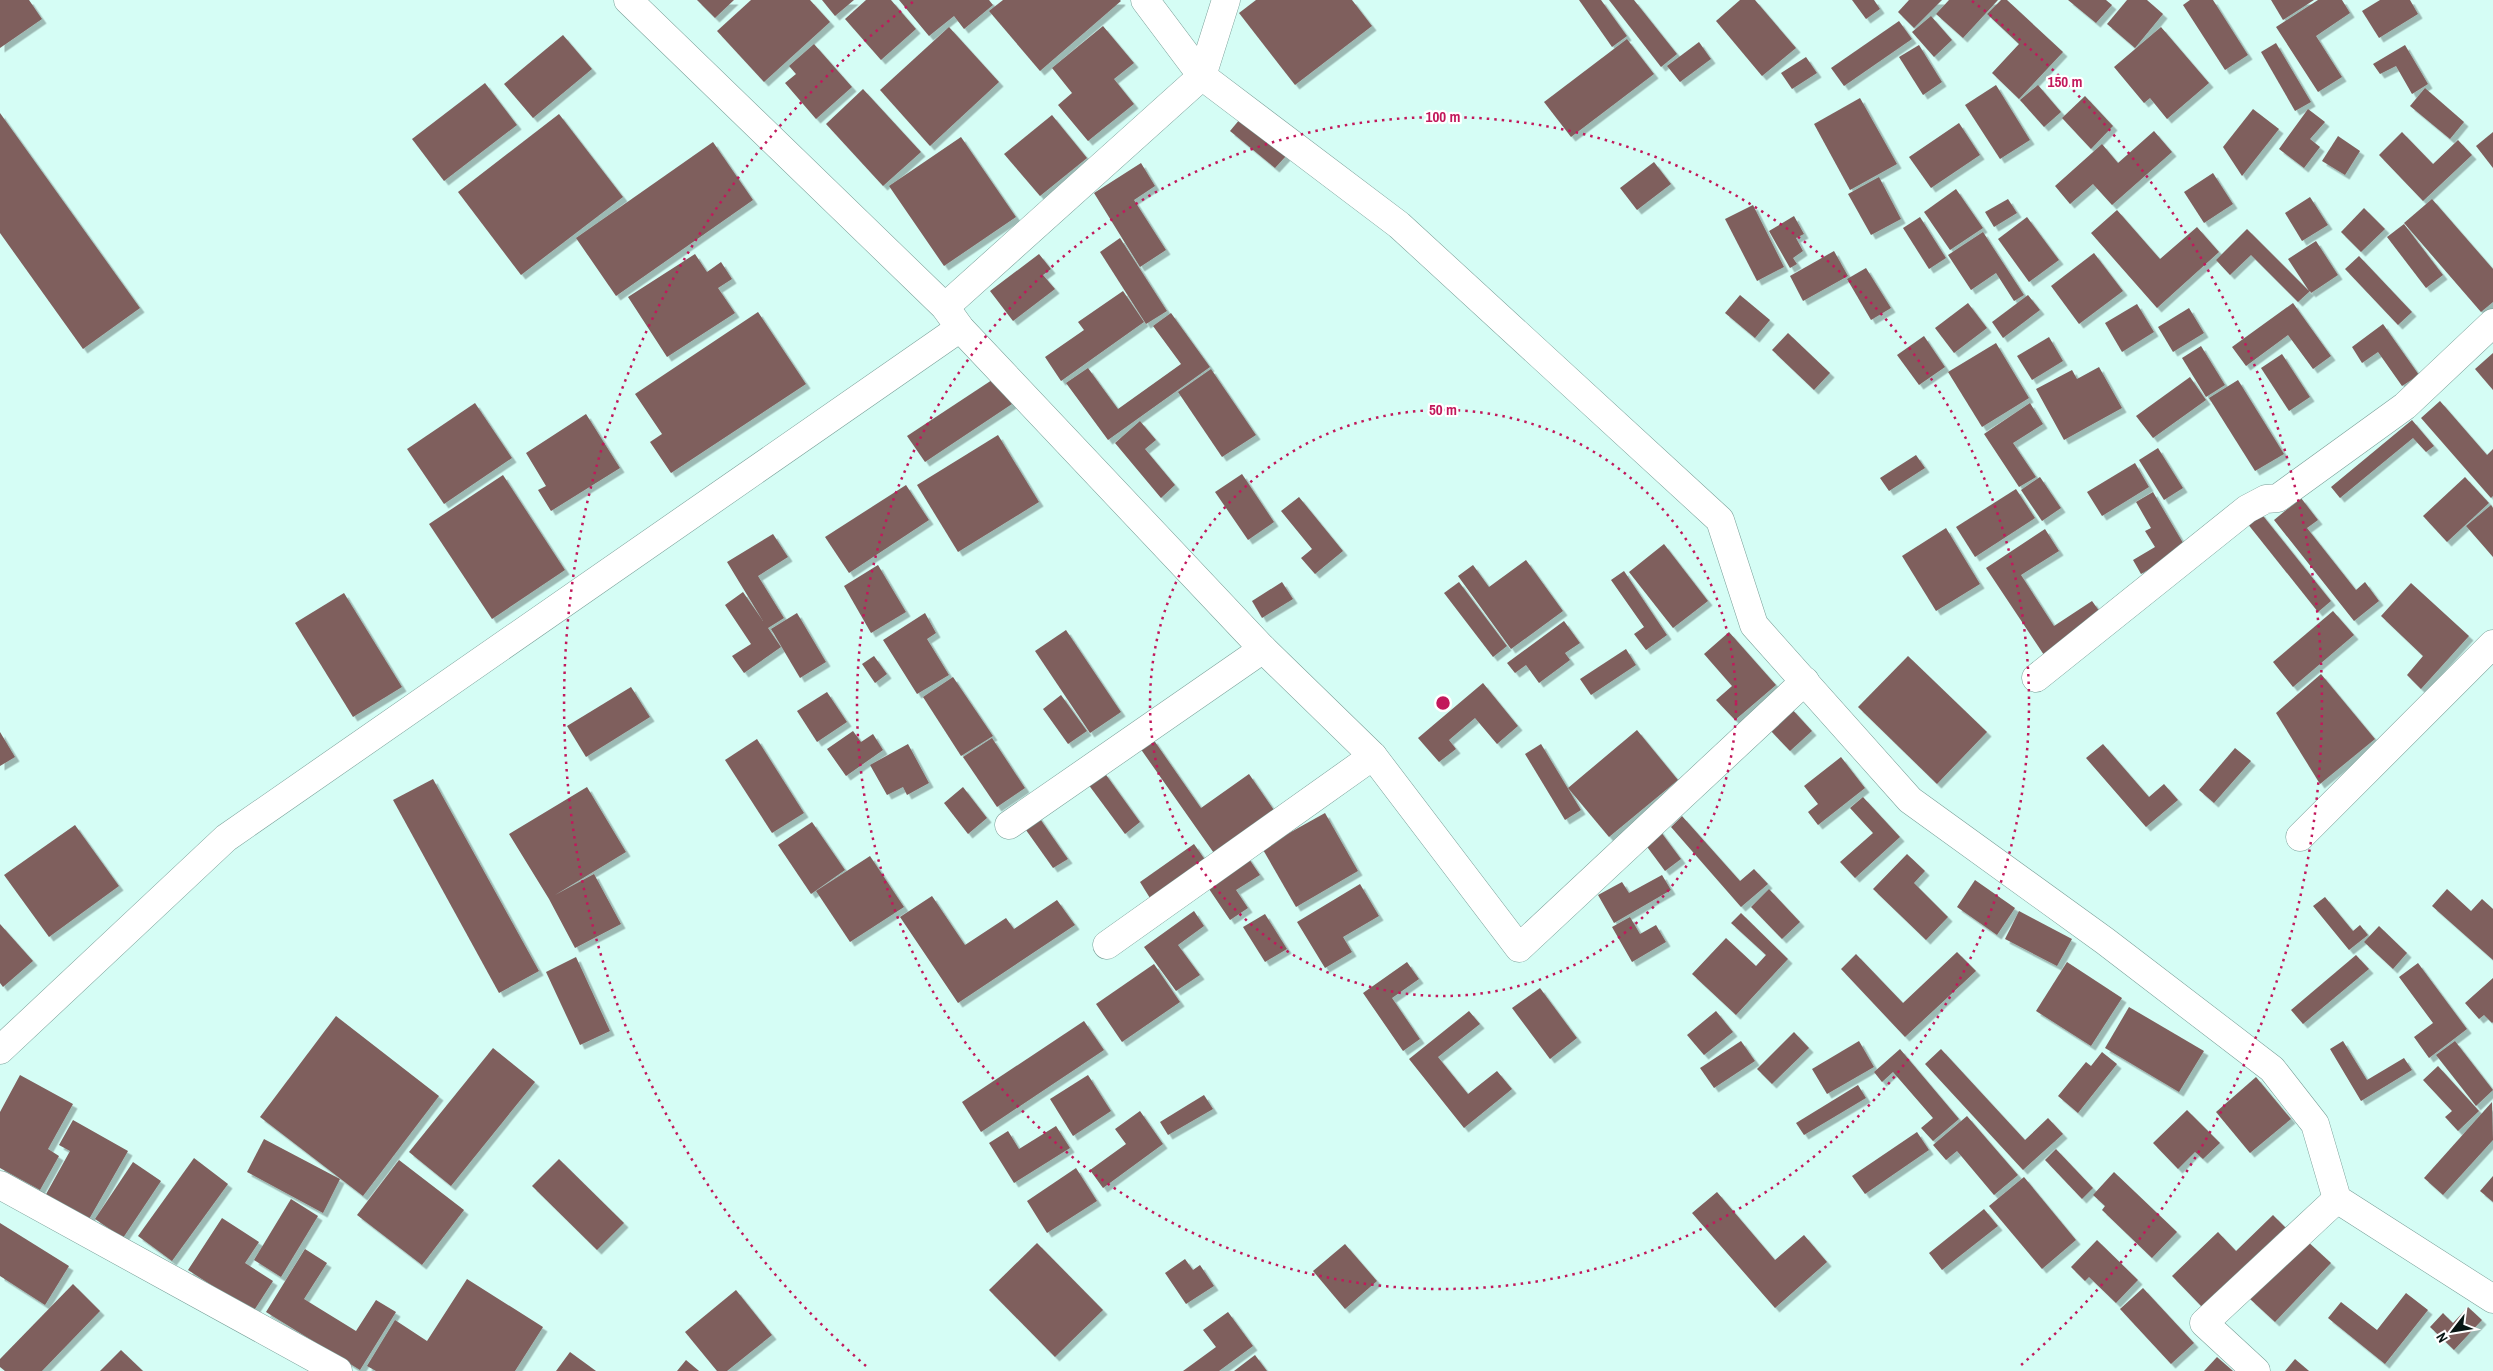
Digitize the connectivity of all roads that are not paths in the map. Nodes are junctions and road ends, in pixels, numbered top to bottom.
1 (628, 0) edge
2 (1145, 0) edge
3 (1226, 0) edge
4 (1202, 76) junction
5 (953, 317) junction
6 (2493, 323) edge
7 (2493, 644) edge
8 (1263, 649) junction
9 (2036, 678) dead end
10 (1805, 681) junction
11 (1373, 756) junction
12 (1009, 825) dead end
13 (2300, 837) dead end
14 (1107, 945) dead end
15 (0, 1050) edge
16 (0, 1185) edge
17 (2337, 1199) junction
18 (2493, 1299) edge
19 (338, 1371) edge
20 (2256, 1371) edge

1 - 5 street
2 - 4 street
3 - 4 street
4 - 5 street
4 - 10 street
5 - 8 street
5 - 15 street
6 - 9 street
7 - 13 street
8 - 11 street
8 - 12 street
10 - 11 street
10 - 17 street
11 - 14 street
16 - 19 street
17 - 18 street
17 - 20 street

